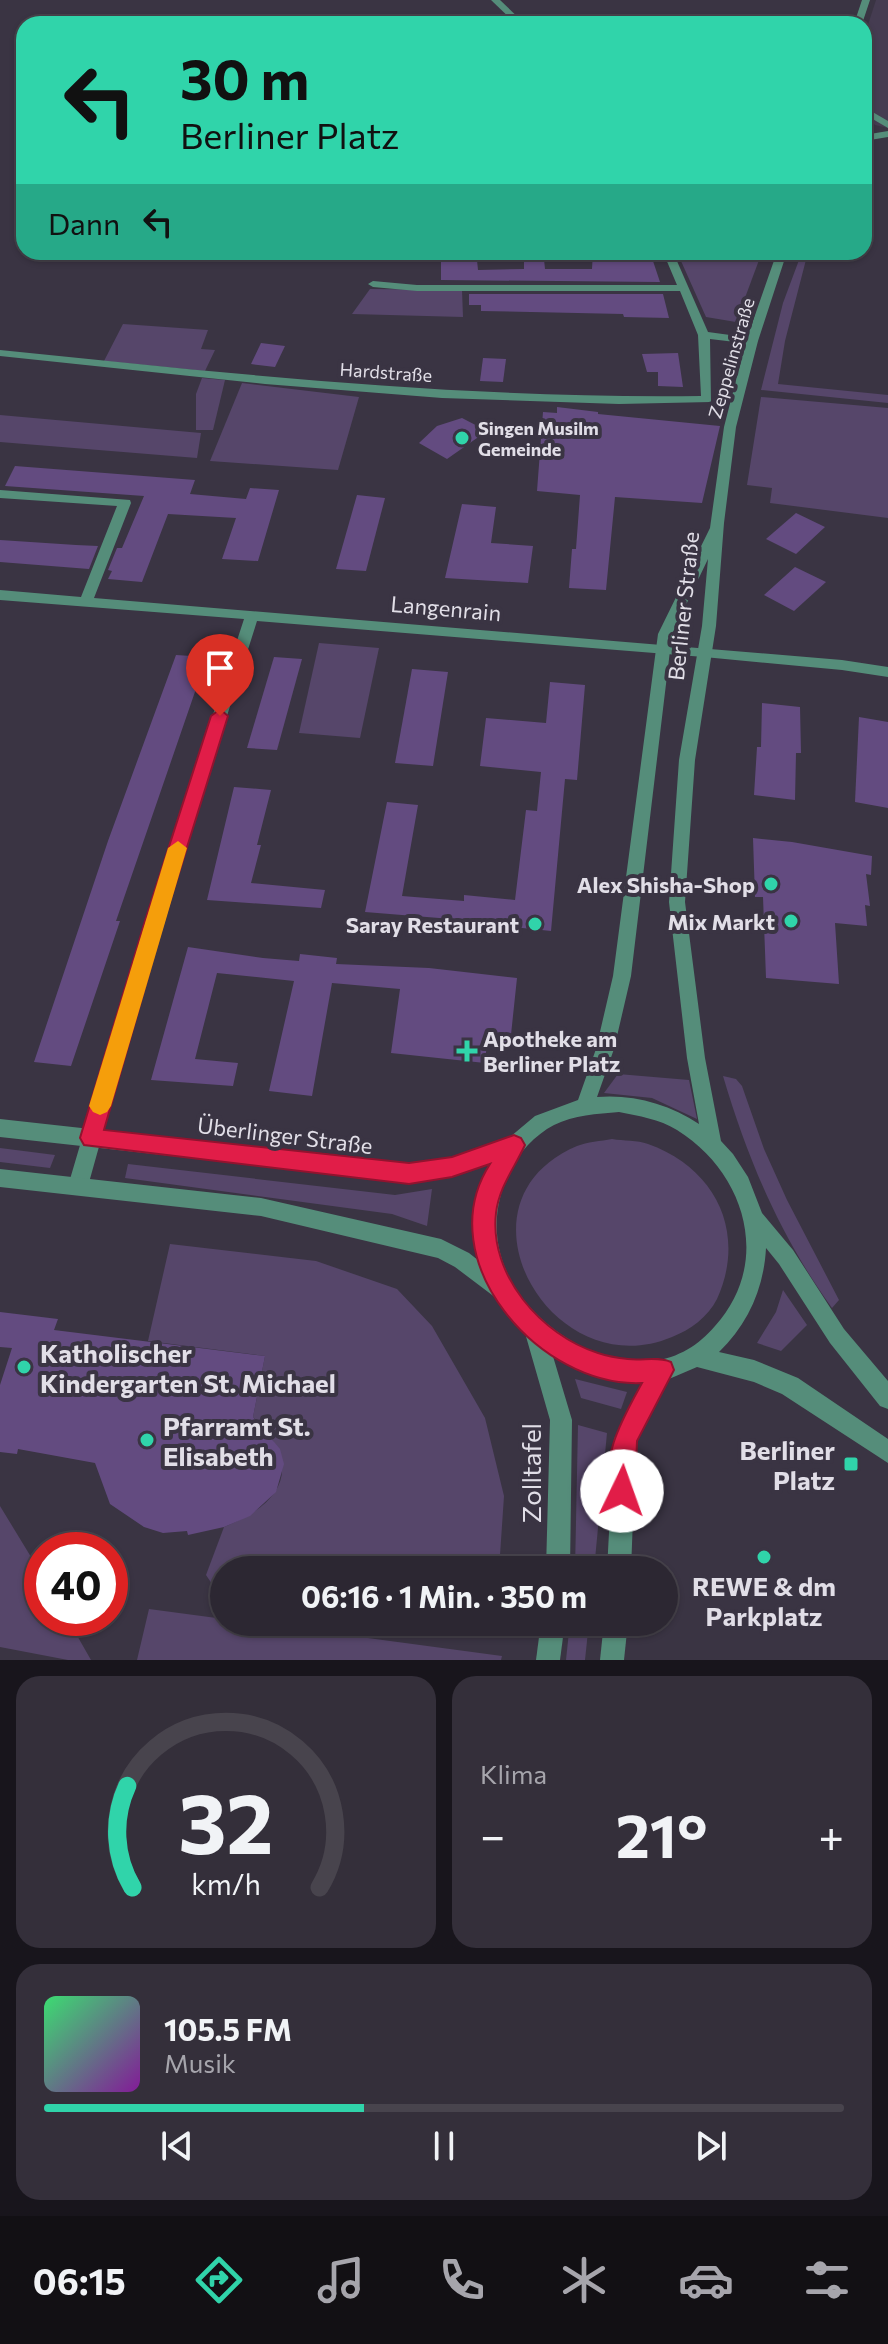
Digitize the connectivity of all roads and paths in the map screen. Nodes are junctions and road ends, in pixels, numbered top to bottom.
1 (495, 0) edge
2 (512, 16) edge
3 (672, 260) edge
4 (779, 260) edge
5 (373, 284) dead end
6 (684, 288) junction
7 (704, 335) junction
8 (752, 341) junction
9 (0, 353) edge
10 (0, 494) edge
11 (717, 523) junction
12 (1, 597) edge
13 (86, 601) junction
14 (252, 615) junction
15 (662, 648) junction
16 (704, 652) junction
17 (888, 672) edge
18 (585, 1106) junction
19 (0, 1128) edge
20 (91, 1138) junction
21 (712, 1144) junction
22 (514, 1145) junction
23 (0, 1178) edge
24 (78, 1186) junction
25 (755, 1220) junction
26 (503, 1293) junction
27 (535, 1330) junction
28 (697, 1357) junction
29 (662, 1370) junction
30 (888, 1398) edge
31 (888, 1452) edge
32 (558, 1556) edge
33 (620, 1556) edge
34 (551, 1636) edge
35 (615, 1636) edge
36 (548, 1660) edge
37 (612, 1660) edge

1 - 2 street
3 - 6 street, Hardstraße
4 - 8 street, Zeppelinstraße
5 - 6 street
6 - 7 street, Hardstraße
7 - 8 street
7 - 9 street, Hardstraße
8 - 11 street, Zeppelinstraße
10 - 13 street
11 - 15 street, Berliner Straße
11 - 16 street, Berliner Straße
12 - 13 street, Langenrain
13 - 14 street, Langenrain
14 - 15 street, Langenrain
14 - 20 street
15 - 16 street, Langenrain
15 - 18 street, Berliner Straße
16 - 17 street, Langenrain
16 - 21 street, Berliner Straße
18 - 21 street
18 - 22 street
19 - 20 street, Überlinger Straße
20 - 22 street, Überlinger Straße
20 - 24 street
21 - 25 street
22 - 26 street
23 - 24 street
24 - 26 street
25 - 28 street
25 - 30 street
26 - 27 street
27 - 29 street
27 - 32 street, Zolltafel
28 - 29 street
28 - 31 street
29 - 33 street
34 - 36 street
35 - 37 street

